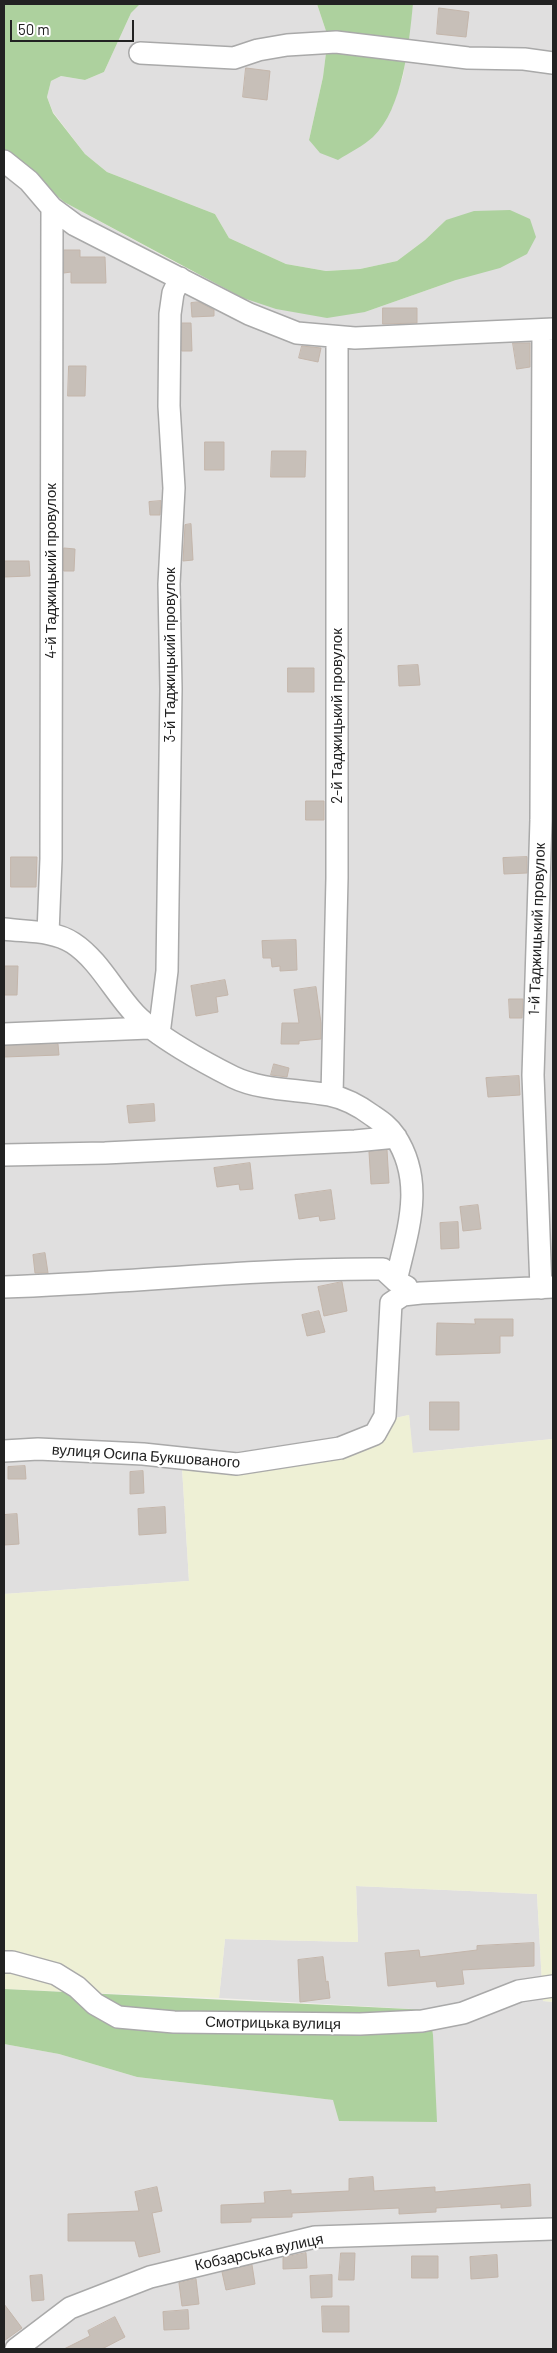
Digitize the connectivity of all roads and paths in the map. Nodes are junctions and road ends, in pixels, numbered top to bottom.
1 (140, 53) dead end
2 (553, 63) edge
3 (4, 161) edge
4 (52, 208) junction
5 (180, 278) junction
6 (548, 330) edge
7 (337, 337) junction
8 (4, 929) edge
9 (48, 933) junction
10 (154, 1031) junction
11 (4, 1034) edge
12 (332, 1095) junction
13 (396, 1137) junction
14 (4, 1155) edge
15 (396, 1282) junction
16 (4, 1287) edge
17 (547, 1287) edge
18 (421, 1293) junction
19 (4, 1451) edge
20 (4, 1962) edge
21 (553, 1986) edge
22 (553, 2229) edge
23 (16, 2349) edge

1 - 2 street
3 - 4 street
4 - 5 street
4 - 9 street, 4-й Таджицький провулок
5 - 7 street
5 - 10 street, 3-й Таджицький провулок
6 - 7 street
6 - 17 street, 1-й Таджицький провулок
7 - 12 street, 2-й Таджицький провулок
8 - 9 street
9 - 10 street
10 - 11 street
10 - 12 street
12 - 13 street
13 - 14 street
13 - 15 street
15 - 16 street
15 - 18 street
17 - 18 street, вулиця Осипа Букшованого
18 - 19 street, вулиця Осипа Букшованого
20 - 21 street, Смотрицька вулиця
22 - 23 street, Кобзарська вулиця

